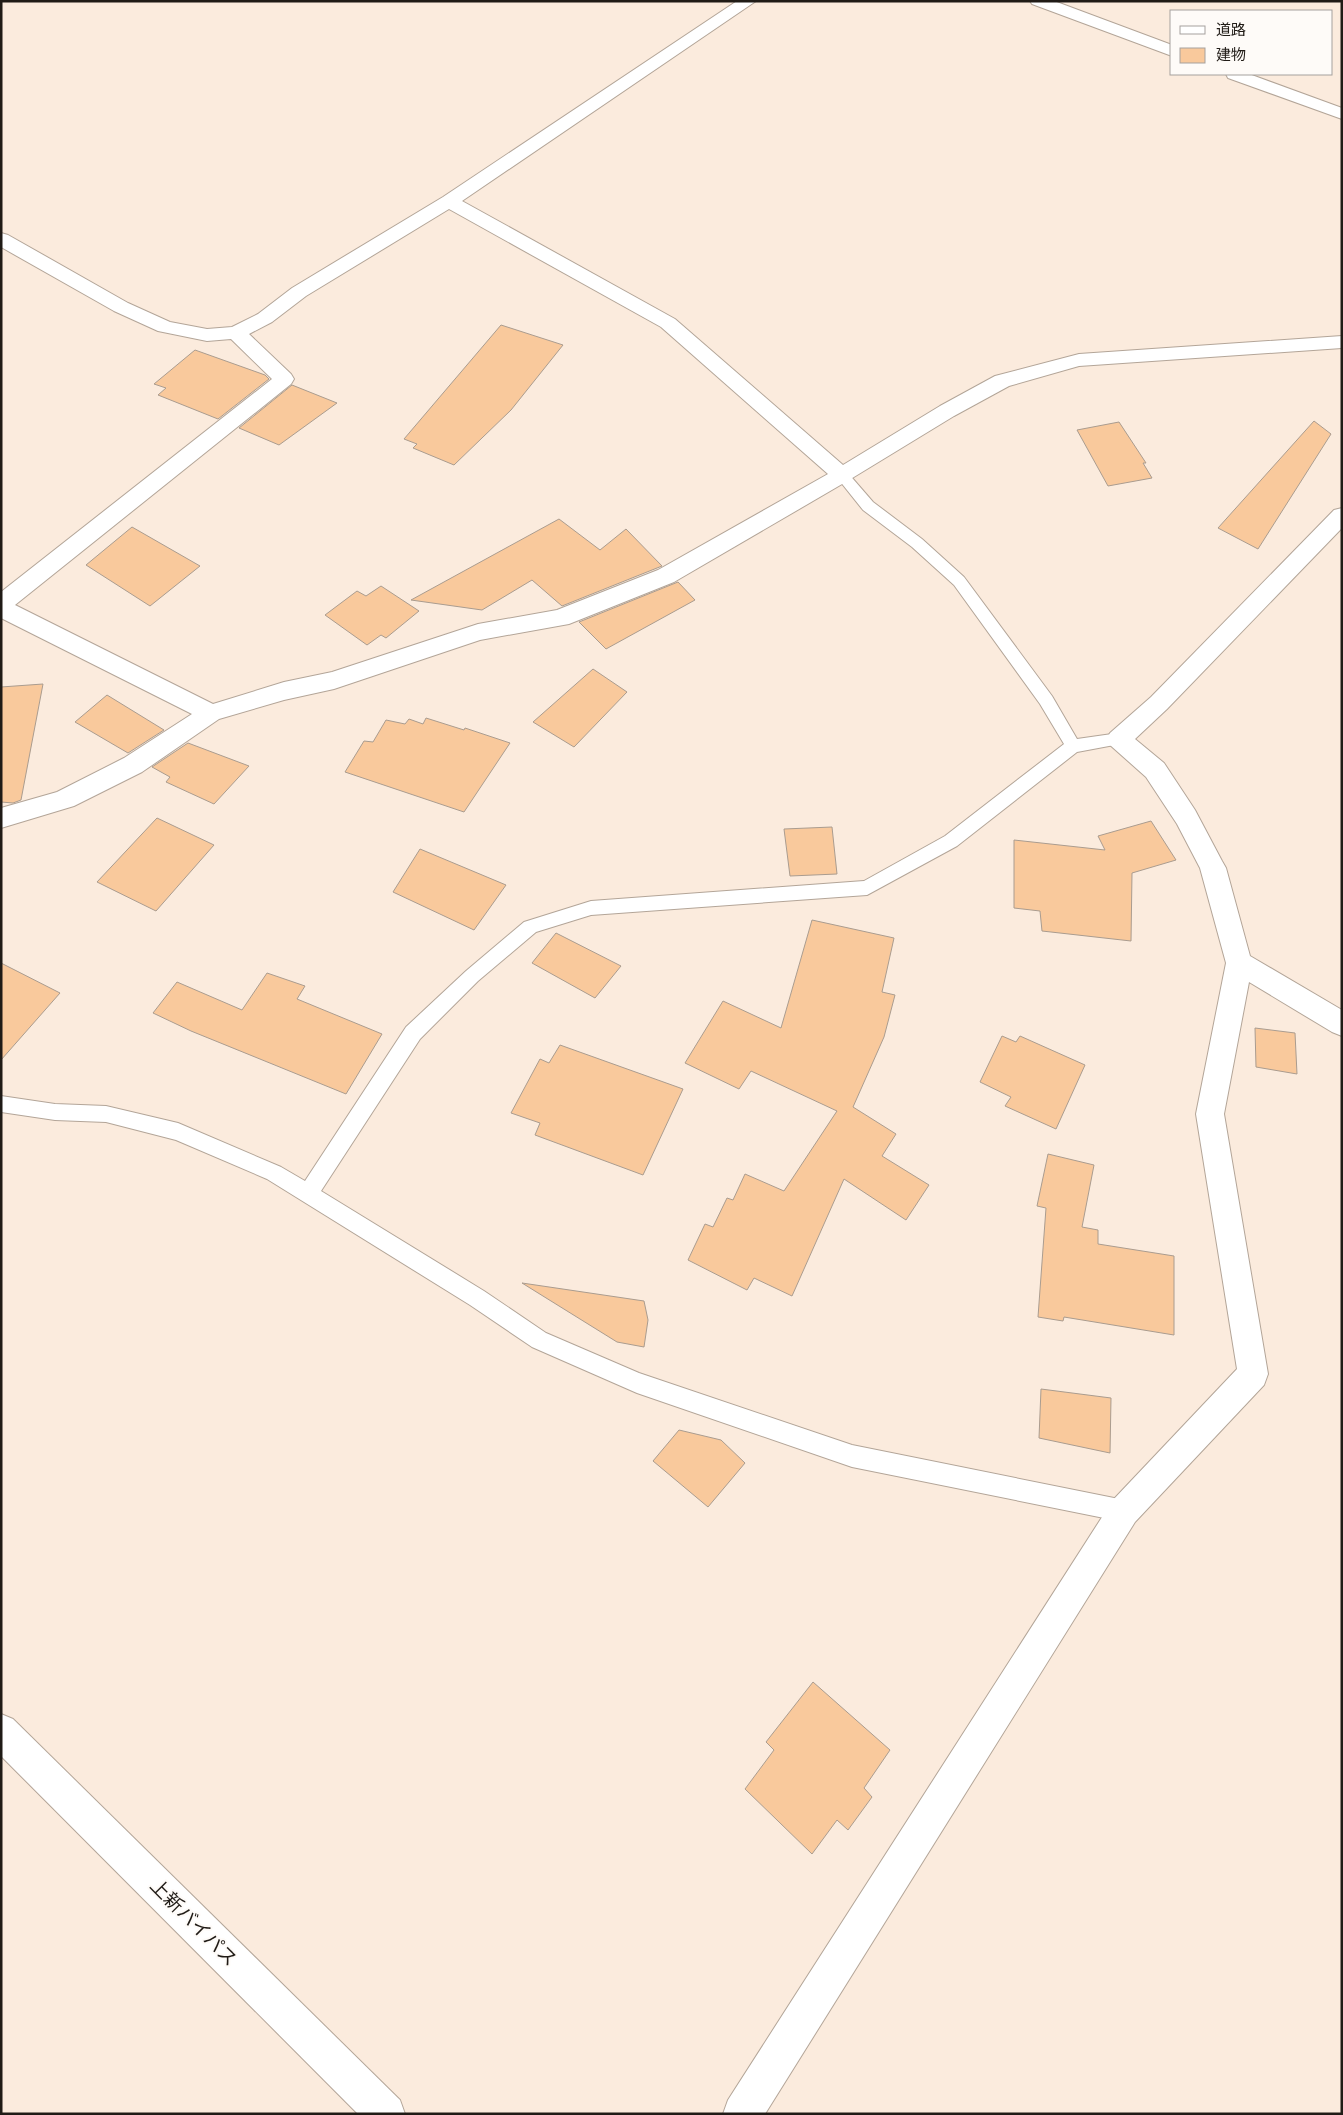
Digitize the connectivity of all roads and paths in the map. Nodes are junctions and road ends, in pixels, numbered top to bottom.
1 (748, 1) edge
2 (1038, 1) edge
3 (1170, 50) edge
4 (1237, 75) edge
5 (1342, 114) edge
6 (449, 201) junction
7 (1, 239) edge
8 (236, 333) junction
9 (1342, 342) edge
10 (842, 475) junction
11 (1342, 514) edge
12 (1, 604) edge
13 (1, 608) edge
14 (212, 713) junction
15 (1119, 739) junction
16 (1073, 746) junction
17 (1, 818) edge
18 (1239, 963) junction
19 (1342, 1024) edge
20 (1, 1104) edge
21 (308, 1194) junction
22 (1124, 1511) junction
23 (1, 1731) edge
24 (386, 2114) edge
25 (742, 2114) edge

1 - 6 main road
2 - 3 main road
4 - 5 main road
6 - 8 main road
6 - 10 main road
7 - 8 main road
8 - 12 main road
9 - 10 main road
10 - 14 main road
10 - 16 lane
11 - 15 main road
13 - 14 main road
14 - 17 main road
15 - 16 lane
15 - 18 main road
16 - 21 lane
18 - 19 main road
18 - 22 main road
20 - 21 lane
21 - 22 lane
22 - 25 main road
23 - 24 main road, 上新バイパス

